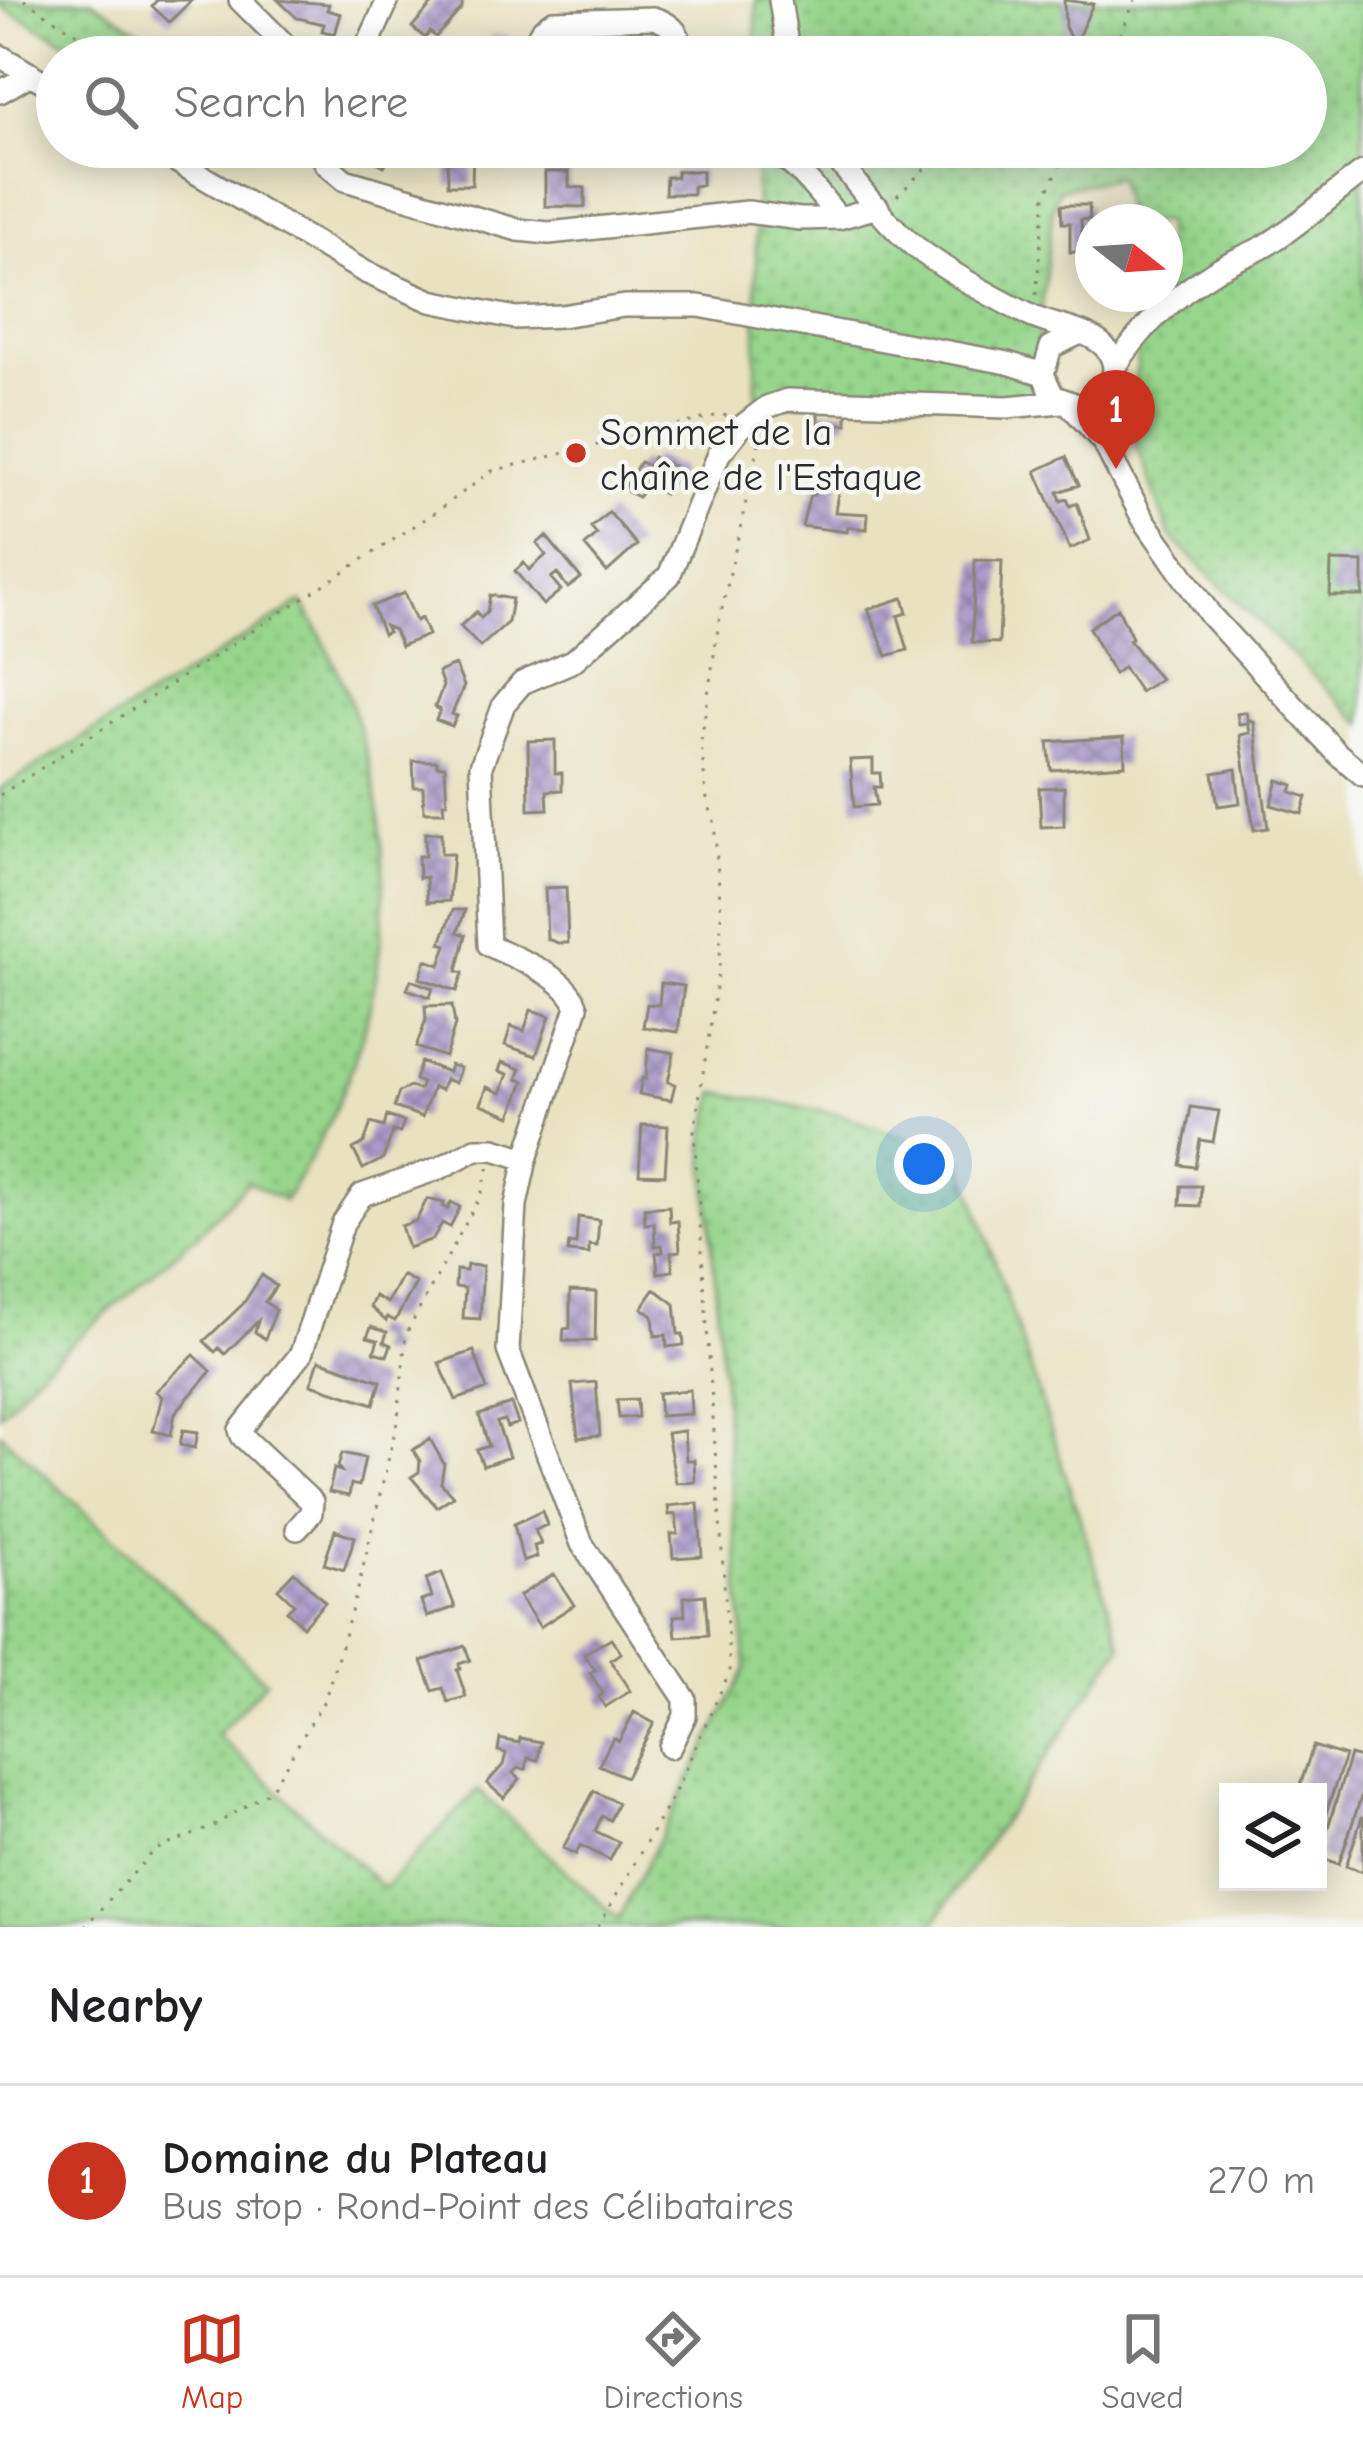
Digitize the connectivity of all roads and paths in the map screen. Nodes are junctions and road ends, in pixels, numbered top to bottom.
1 (24, 0) edge
2 (240, 0) edge
3 (388, 0) edge
4 (780, 0) edge
5 (1135, 0) edge
6 (81, 36) edge
7 (276, 36) edge
8 (372, 36) edge
9 (538, 36) edge
10 (678, 36) edge
11 (786, 36) edge
12 (1120, 36) edge
13 (0, 56) edge
14 (31, 74) junction
15 (36, 77) edge
16 (0, 92) edge
17 (188, 168) edge
18 (331, 168) edge
19 (793, 168) edge
20 (845, 168) edge
21 (924, 168) edge
22 (1059, 168) edge
23 (1363, 172) edge
24 (879, 209) junction
25 (839, 218) junction
26 (1034, 317) junction
27 (1078, 334) junction
28 (1134, 337) junction
29 (1105, 347) junction
30 (1045, 365) junction
31 (1114, 369) junction
32 (1107, 391) junction
33 (1065, 404) junction
34 (1025, 406) junction
35 (767, 407) junction
36 (740, 427) junction
37 (1104, 443) junction
38 (1363, 775) edge
39 (0, 795) edge
40 (494, 1149) junction
41 (526, 1159) junction
42 (297, 1529) dead end
43 (670, 1747) dead end
44 (84, 1927) edge
45 (598, 1927) edge

1 - 6 path
2 - 7 street
3 - 8 street
4 - 11 street
5 - 12 path
9 - 10 street
13 - 14 street
14 - 15 street
14 - 16 street
17 - 30 street
18 - 25 street
19 - 25 street
20 - 24 street
21 - 24 path
22 - 26 path
23 - 28 street
24 - 25 street
24 - 26 street
26 - 27 street
26 - 30 street
27 - 29 street
27 - 30 street
28 - 29 street
28 - 31 street
29 - 31 street
30 - 33 street
30 - 34 street
31 - 32 street
32 - 33 street
32 - 37 street
33 - 34 street
33 - 37 street
34 - 35 street
35 - 36 street
35 - 45 path
36 - 39 path
36 - 41 street
37 - 38 street
40 - 41 street
40 - 42 street
40 - 44 path
41 - 43 street

